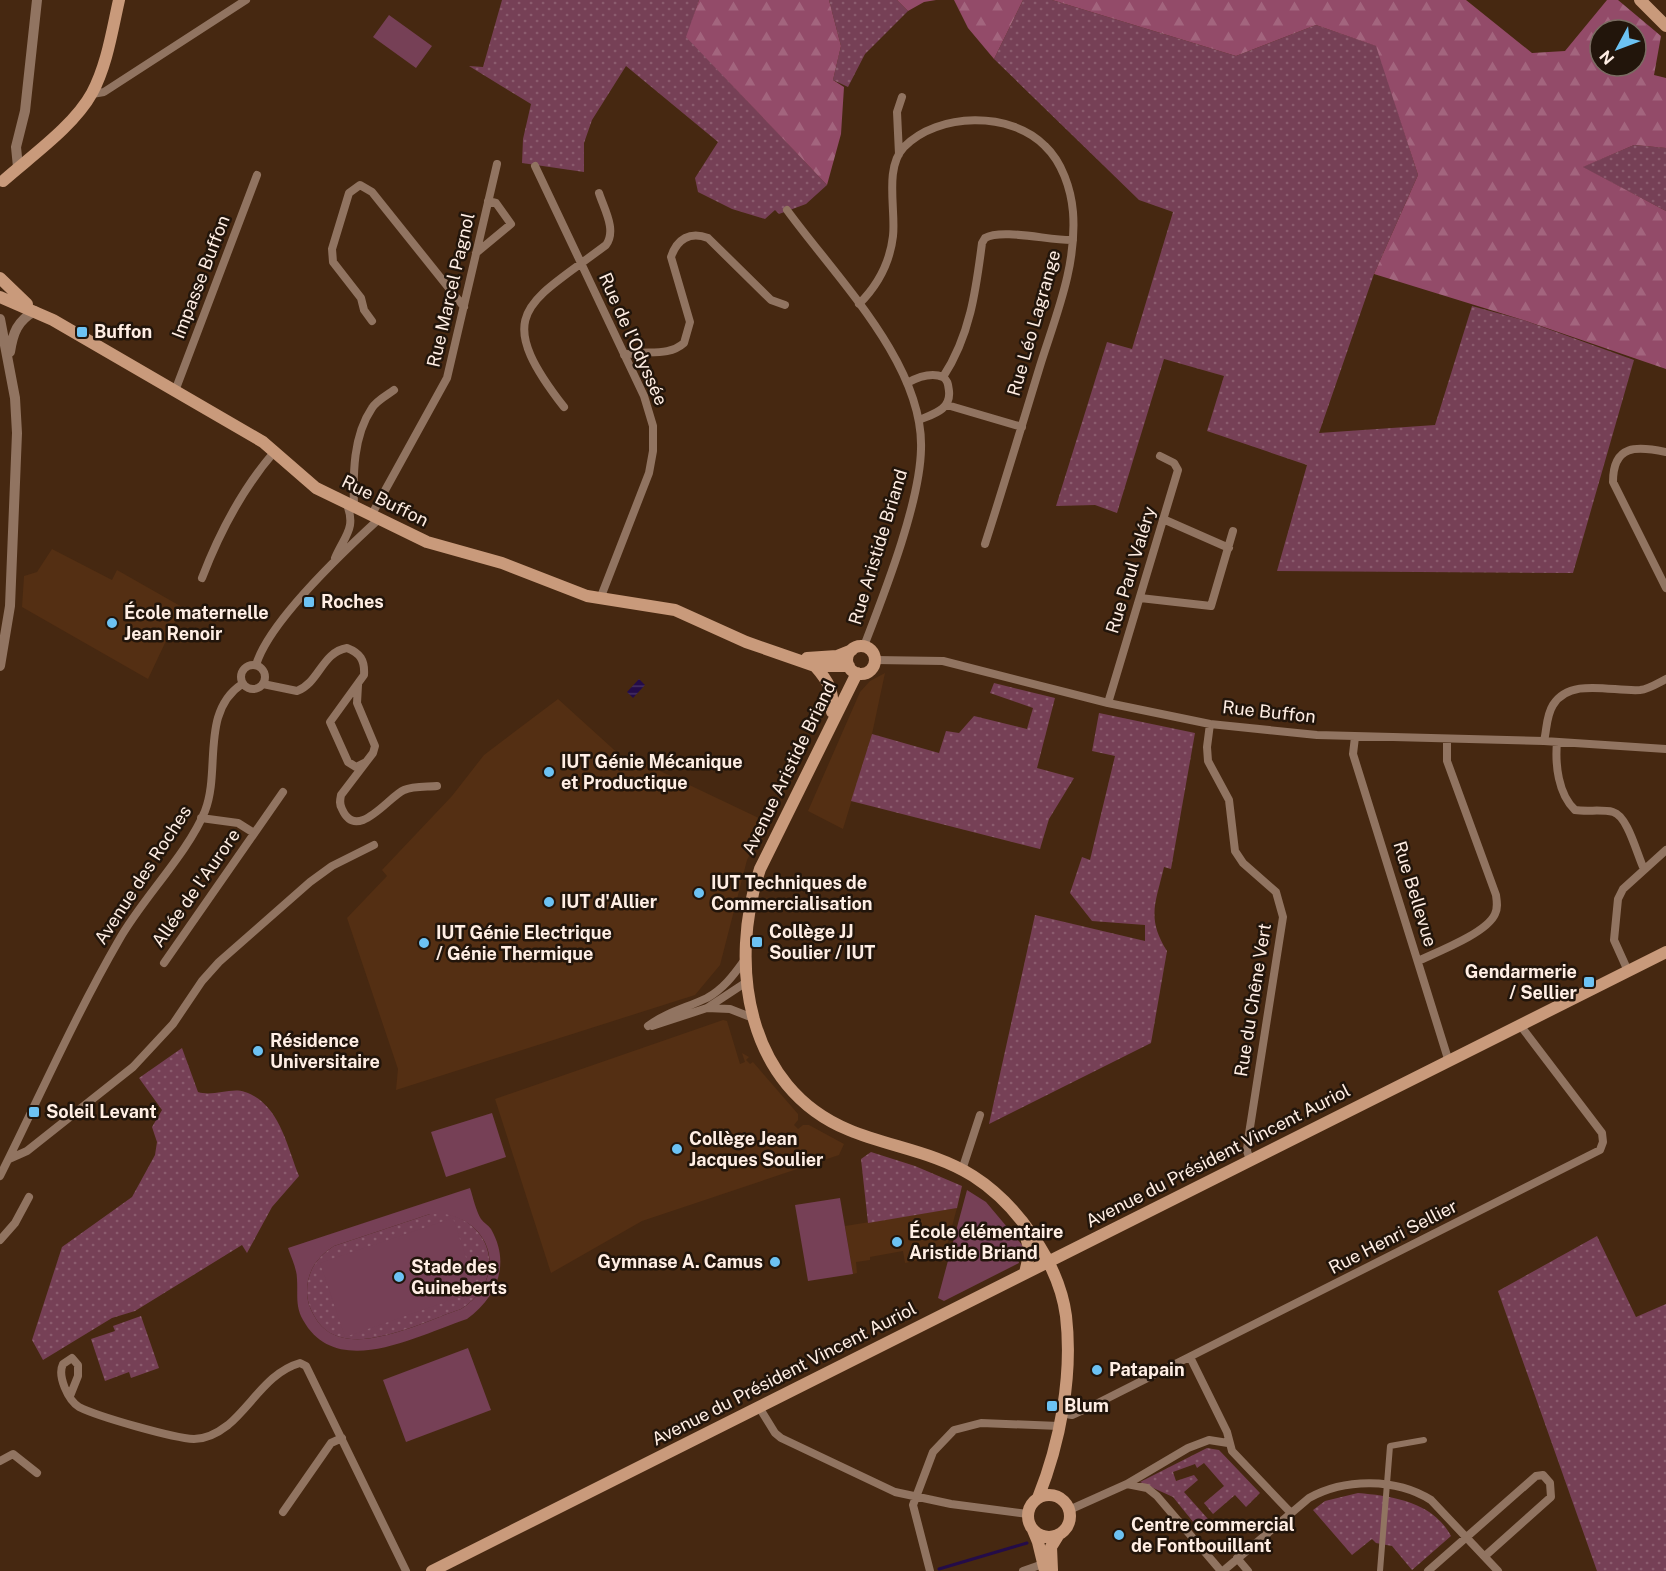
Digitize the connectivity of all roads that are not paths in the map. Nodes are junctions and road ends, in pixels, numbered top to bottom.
1 (37, 0) edge
2 (119, 0) edge
3 (246, 0) edge
4 (1640, 0) edge
5 (1666, 26) edge
6 (92, 94) junction
7 (902, 98) dead end
8 (899, 154) junction
9 (496, 164) dead end
10 (535, 166) dead end
11 (18, 167) junction
12 (257, 175) dead end
13 (2, 181) edge
14 (599, 193) dead end
15 (0, 194) edge
16 (488, 201) junction
17 (787, 210) dead end
18 (1073, 240) junction
19 (476, 253) junction
20 (580, 262) junction
21 (0, 278) edge
22 (0, 297) edge
23 (859, 304) junction
24 (785, 305) dead end
25 (464, 307) junction
26 (35, 311) junction
27 (0, 319) edge
28 (372, 321) dead end
29 (624, 355) junction
30 (9, 361) junction
31 (943, 377) junction
32 (907, 383) junction
33 (175, 390) junction
34 (394, 390) dead end
35 (947, 405) junction
36 (564, 407) dead end
37 (918, 420) junction
38 (1022, 427) junction
39 (274, 451) junction
40 (1666, 452) edge
41 (1160, 456) dead end
42 (350, 504) junction
43 (376, 516) junction
44 (1163, 519) junction
45 (1233, 531) dead end
46 (985, 544) dead end
47 (1228, 548) junction
48 (333, 561) junction
49 (202, 578) dead end
50 (1666, 588) edge
51 (1140, 598) junction
52 (600, 599) junction
53 (858, 648) junction
54 (790, 657) junction
55 (875, 660) junction
56 (256, 665) junction
57 (0, 666) edge
58 (815, 666) junction
59 (853, 669) junction
60 (1666, 679) edge
61 (242, 684) junction
62 (263, 684) junction
63 (358, 685) junction
64 (1108, 703) junction
65 (832, 718) junction
66 (1210, 724) junction
67 (1355, 737) junction
68 (1447, 740) junction
69 (1544, 741) junction
70 (1557, 742) junction
71 (1666, 750) edge
72 (348, 762) junction
73 (366, 762) junction
74 (350, 782) junction
75 (437, 786) dead end
76 (283, 792) dead end
77 (201, 818) junction
78 (254, 832) junction
79 (374, 845) dead end
80 (1666, 850) edge
81 (1644, 869) junction
82 (1666, 952) edge
83 (1418, 961) junction
84 (743, 962) junction
85 (164, 963) dead end
86 (1628, 971) junction
87 (745, 983) junction
88 (707, 1008) junction
89 (753, 1018) junction
90 (1520, 1025) junction
91 (1449, 1062) junction
92 (980, 1115) dead end
93 (9, 1159) junction
94 (1250, 1160) junction
95 (962, 1170) junction
96 (0, 1176) edge
97 (29, 1197) dead end
98 (1015, 1213) junction
99 (0, 1240) edge
100 (1047, 1262) junction
101 (1025, 1273) junction
102 (1190, 1357) junction
103 (70, 1396) dead end
104 (759, 1407) junction
105 (1061, 1413) junction
106 (1059, 1426) junction
107 (342, 1438) junction
108 (1424, 1440) dead end
109 (1228, 1443) junction
110 (0, 1461) edge
111 (37, 1473) dead end
112 (1046, 1478) junction
113 (1127, 1484) junction
114 (1388, 1484) junction
115 (916, 1496) junction
116 (1056, 1497) junction
117 (1038, 1498) junction
118 (1069, 1510) junction
119 (283, 1512) dead end
120 (1291, 1513) junction
121 (1028, 1514) junction
122 (1033, 1530) junction
123 (1059, 1534) junction
124 (1468, 1536) junction
125 (1485, 1556) junction
126 (1237, 1558) junction
127 (1047, 1569) edge
128 (406, 1571) edge
129 (432, 1571) edge
130 (930, 1571) edge
131 (1023, 1571) edge
132 (1222, 1571) edge
133 (1248, 1571) edge
134 (1380, 1571) edge
135 (1428, 1571) edge
136 (1498, 1571) edge

1 - 11 street
2 - 6 main road
3 - 6 street
4 - 5 main road
6 - 11 main road
7 - 8 street
8 - 18 street, Rue Léo Lagrange
8 - 23 street
9 - 16 street, Rue Marcel Pagnol
10 - 20 street, Rue de l'Odyssée
11 - 13 main road
12 - 33 street, Impasse Buffon
13 - 15 main road
14 - 20 street
16 - 19 street, Rue Marcel Pagnol
16 - 19 street
17 - 23 street, Rue Aristide Briand
18 - 31 street
18 - 38 street, Rue Léo Lagrange
19 - 25 street, Rue Marcel Pagnol
20 - 29 street, Rue de l'Odyssée
20 - 36 street
21 - 26 main road
22 - 26 main road, Rue Buffon
23 - 32 street, Rue Aristide Briand
24 - 29 street
25 - 28 street
25 - 43 street, Rue Marcel Pagnol
26 - 30 street
26 - 33 main road, Rue Buffon
27 - 30 street
29 - 52 street, Rue de l'Odyssée
30 - 57 street
31 - 32 street
31 - 35 street
32 - 37 street, Rue Aristide Briand
33 - 39 main road, Rue Buffon
34 - 42 street
35 - 37 street
35 - 38 street
37 - 53 street, Rue Aristide Briand
38 - 46 street, Rue Léo Lagrange
39 - 42 main road, Rue Buffon
39 - 49 street
40 - 50 street
41 - 44 street, Rue Paul Valéry
42 - 43 main road, Rue Buffon
42 - 48 street
43 - 48 street, Rue Marcel Pagnol
43 - 52 main road, Rue Buffon
44 - 47 street
44 - 51 street, Rue Paul Valéry
45 - 47 street
47 - 51 street
48 - 56 street
51 - 64 street, Rue Paul Valéry
52 - 54 main road, Rue Buffon
53 - 54 main road, Rue Buffon
53 - 55 main road
53 - 59 main road
54 - 58 main road, Rue Buffon
55 - 59 main road
55 - 64 street, Rue Buffon
56 - 61 street
56 - 62 street
58 - 59 main road, Rue Buffon
58 - 65 main road
59 - 65 main road, Avenue Aristide Briand
60 - 69 street
61 - 62 street
61 - 77 street, Avenue des Roches
62 - 63 street
63 - 72 street
63 - 73 street
64 - 66 street, Rue Buffon
65 - 84 main road, Avenue Aristide Briand
66 - 67 street, Rue Buffon
66 - 94 street, Rue du Chêne Vert
67 - 68 street, Rue Buffon
67 - 83 street, Rue Bellevue
68 - 69 street, Rue Buffon
68 - 83 street
69 - 70 street, Rue Buffon
70 - 71 street, Rue Buffon
70 - 81 street
72 - 73 street
72 - 74 street
73 - 74 street
74 - 75 street
76 - 78 street, Allée de l'Aurore
77 - 78 street, Allée de l'Aurore
77 - 93 street, Avenue des Roches
78 - 85 street, Allée de l'Aurore
79 - 93 street
80 - 81 street
81 - 86 street
82 - 86 main road, Avenue du Président Vincent Auriol
83 - 91 street, Rue Bellevue
84 - 87 main road, Avenue Aristide Briand
84 - 88 street
86 - 90 main road, Avenue du Président Vincent Auriol
87 - 88 street
87 - 89 main road, Avenue Aristide Briand
88 - 89 street
89 - 95 main road, Avenue Aristide Briand
90 - 91 main road, Avenue du Président Vincent Auriol
90 - 102 street, Rue Henri Sellier
91 - 94 main road, Avenue du Président Vincent Auriol
92 - 95 street
93 - 96 street, Avenue des Roches
94 - 100 main road, Avenue du Président Vincent Auriol
95 - 98 main road, Avenue Aristide Briand
97 - 99 street
98 - 100 main road, Avenue Aristide Briand
98 - 101 main road
100 - 101 main road, Avenue du Président Vincent Auriol
100 - 105 main road, Avenue Aristide Briand
101 - 104 main road, Avenue du Président Vincent Auriol
102 - 105 street, Rue Henri Sellier
102 - 109 street
103 - 107 street
104 - 115 street
104 - 129 main road, Avenue du Président Vincent Auriol
105 - 106 main road, Avenue Aristide Briand
106 - 112 main road, Avenue Aristide Briand
106 - 115 street
107 - 119 street
107 - 128 street
108 - 114 street
109 - 113 street
109 - 120 street
110 - 111 street
112 - 116 main road
112 - 117 main road, Avenue Aristide Briand
113 - 118 street
113 - 132 street
114 - 120 street
114 - 124 street
114 - 134 street
115 - 121 street
115 - 130 street
116 - 117 main road
116 - 118 main road
117 - 121 main road
118 - 123 main road
120 - 126 street
121 - 122 main road
122 - 123 main road
122 - 127 main road
123 - 127 main road
124 - 125 street
124 - 125 street
124 - 135 street
125 - 136 street
126 - 132 street
126 - 133 street
127 - 131 street

